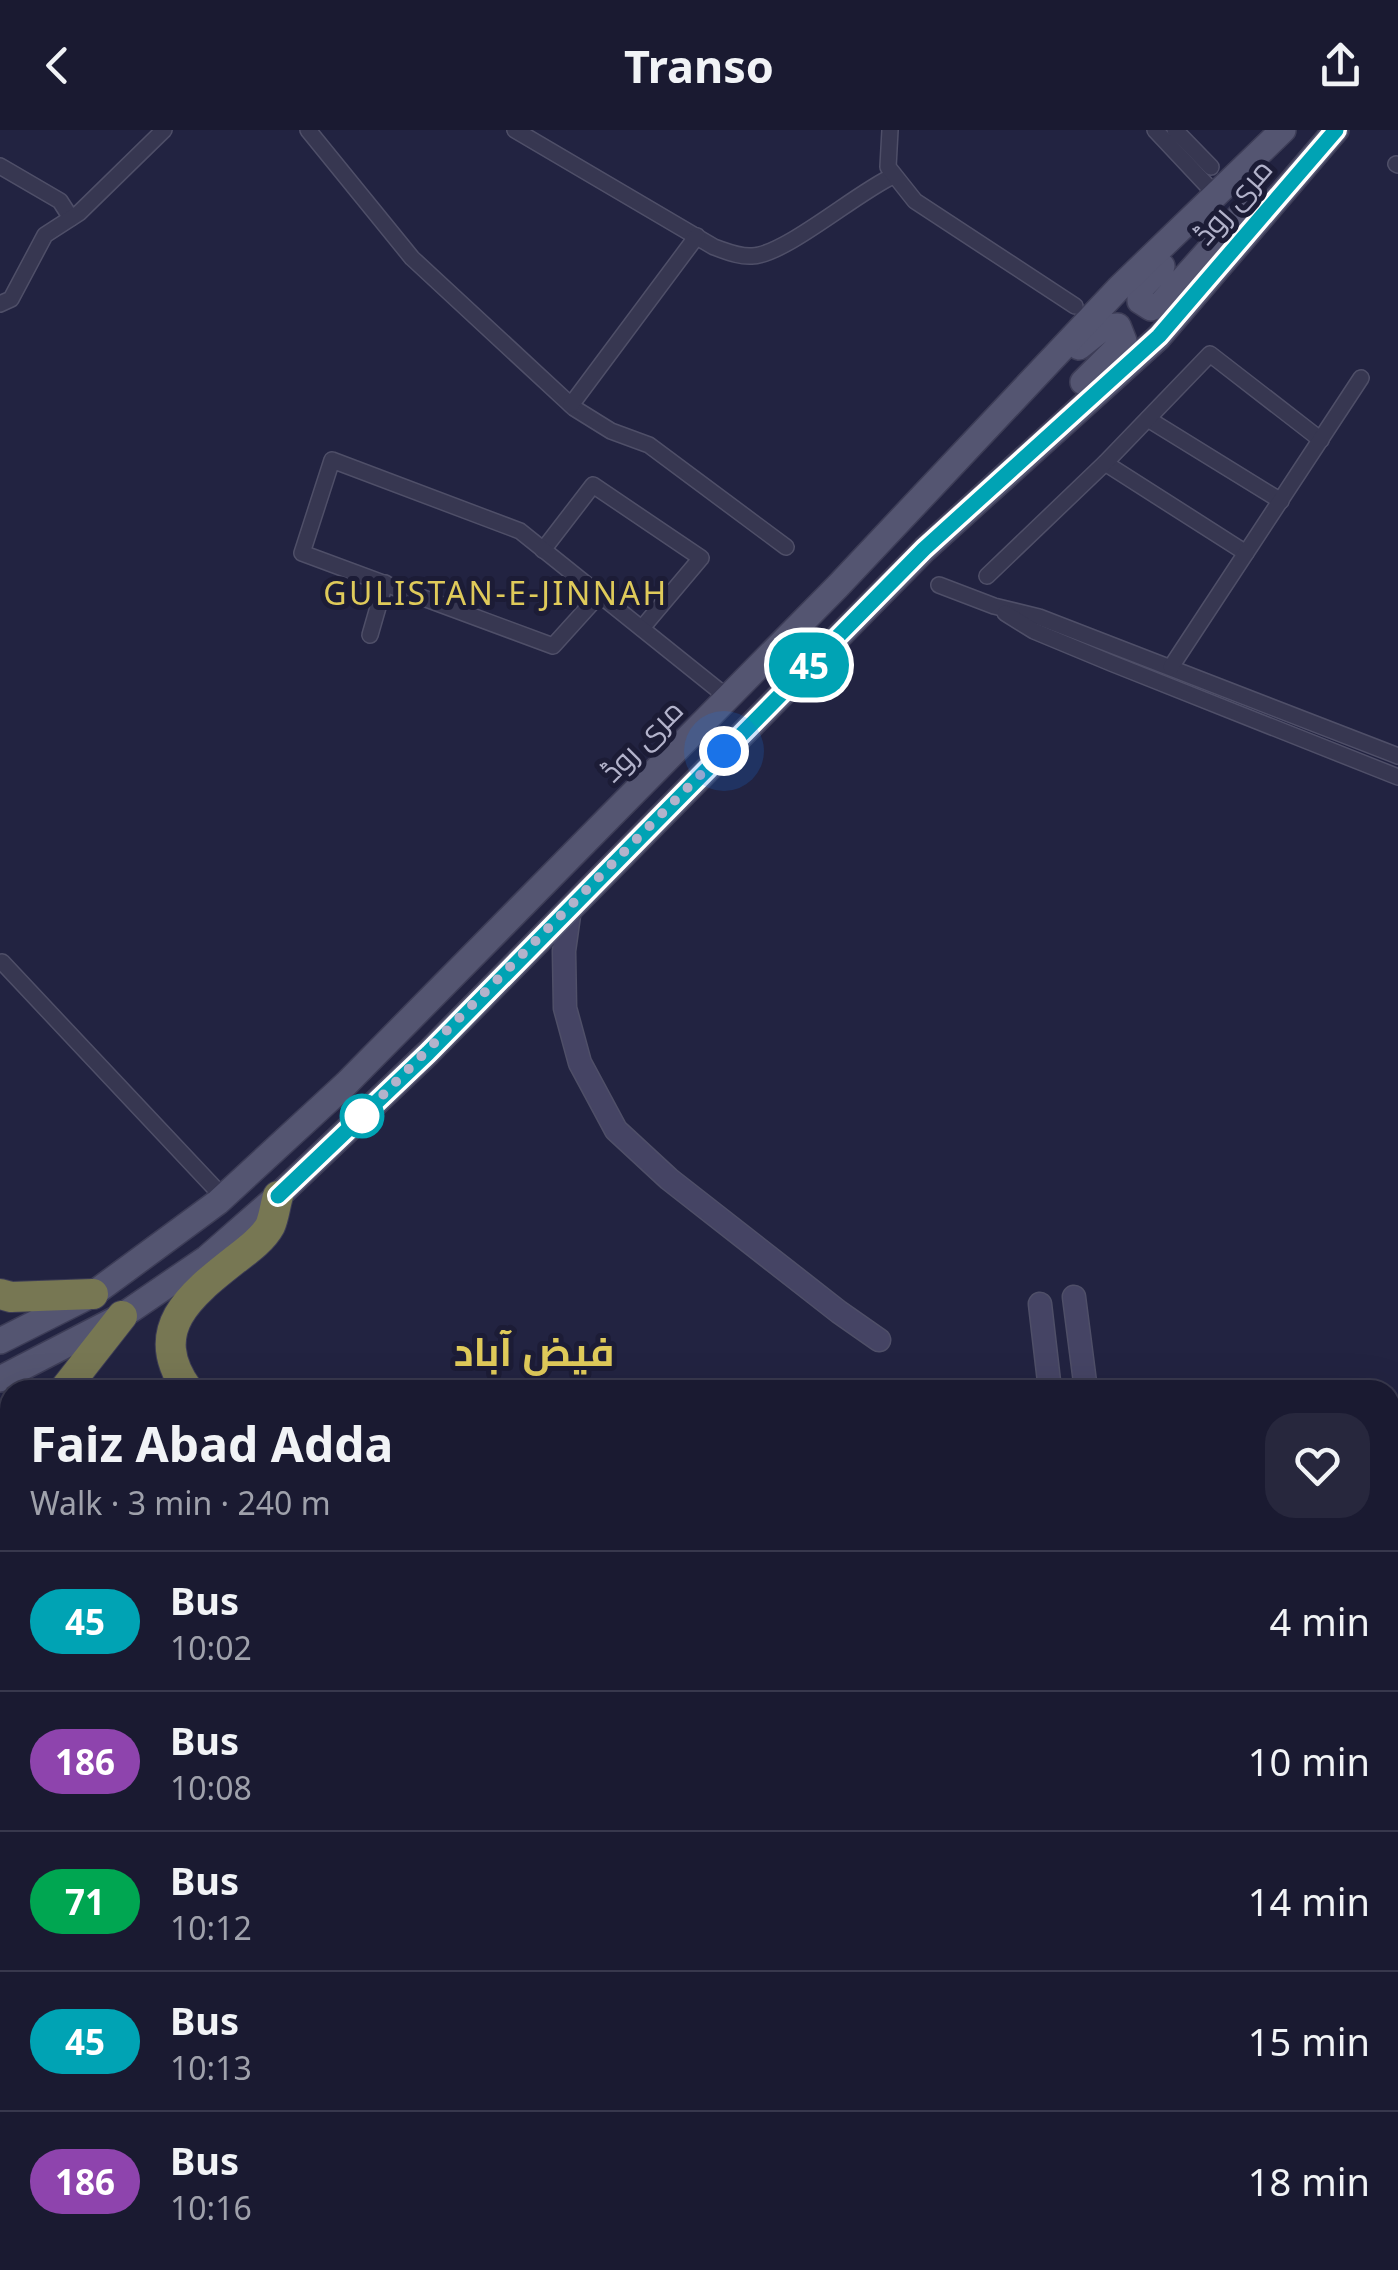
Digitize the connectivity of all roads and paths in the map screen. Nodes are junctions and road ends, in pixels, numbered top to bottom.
1 (164, 130) edge
2 (308, 130) edge
3 (515, 130) edge
4 (890, 130) edge
5 (1155, 130) edge
6 (1175, 130) edge
7 (1284, 130) edge
8 (1292, 130) edge
9 (1332, 130) edge
10 (0, 166) edge
11 (1211, 167) dead end
12 (893, 176) junction
13 (1217, 196) junction
14 (71, 218) junction
15 (697, 236) junction
16 (0, 304) edge
17 (1075, 306) dead end
18 (1362, 378) dead end
19 (572, 405) junction
20 (1148, 419) junction
21 (1321, 440) junction
22 (1104, 463) junction
23 (1281, 501) junction
24 (786, 547) dead end
25 (924, 549) junction
26 (543, 550) junction
27 (1246, 553) junction
28 (988, 576) dead end
29 (385, 584) junction
30 (938, 585) dead end
31 (838, 586) junction
32 (600, 594) junction
33 (994, 606) junction
34 (642, 628) junction
35 (370, 636) dead end
36 (1171, 667) junction
37 (727, 699) junction
38 (1398, 756) edge
39 (1398, 777) edge
40 (570, 908) junction
41 (2, 962) edge
42 (278, 1196) junction
43 (224, 1198) junction
44 (0, 1294) edge
45 (93, 1294) junction
46 (1074, 1298) dead end
47 (1040, 1304) dead end
48 (122, 1316) junction
49 (879, 1340) dead end
50 (0, 1341) edge
51 (0, 1379) edge
52 (72, 1380) edge
53 (181, 1380) edge
54 (1049, 1380) edge
55 (1085, 1380) edge

1 - 14 street
2 - 19 street
3 - 15 street
4 - 12 street
5 - 13 street
6 - 11 street
7 - 13 main road, مری روڈ
8 - 9 main road
9 - 25 main road, مری روڈ
10 - 14 street
12 - 15 street
12 - 17 street
13 - 31 main road, مری روڈ
14 - 16 street
15 - 19 street
18 - 21 street
19 - 24 street
20 - 21 street
20 - 22 street
20 - 23 street
21 - 23 street
22 - 27 street
22 - 28 street
23 - 27 street
25 - 31 main road
25 - 40 main road, مری روڈ
26 - 29 street
26 - 32 street
26 - 34 street
27 - 36 street
29 - 32 street
29 - 35 street
30 - 33 street
31 - 37 main road, مری روڈ
32 - 34 street
33 - 36 street
33 - 39 street
34 - 37 street
36 - 38 street
37 - 43 main road, مری روڈ
40 - 42 main road, مری روڈ
40 - 49 street
41 - 43 street
42 - 48 main road, مری روڈ
42 - 53 highway
43 - 45 main road, مری روڈ
44 - 45 highway
45 - 50 main road, مری روڈ
46 - 55 street
47 - 54 street
48 - 51 main road, مری روڈ
48 - 52 highway

